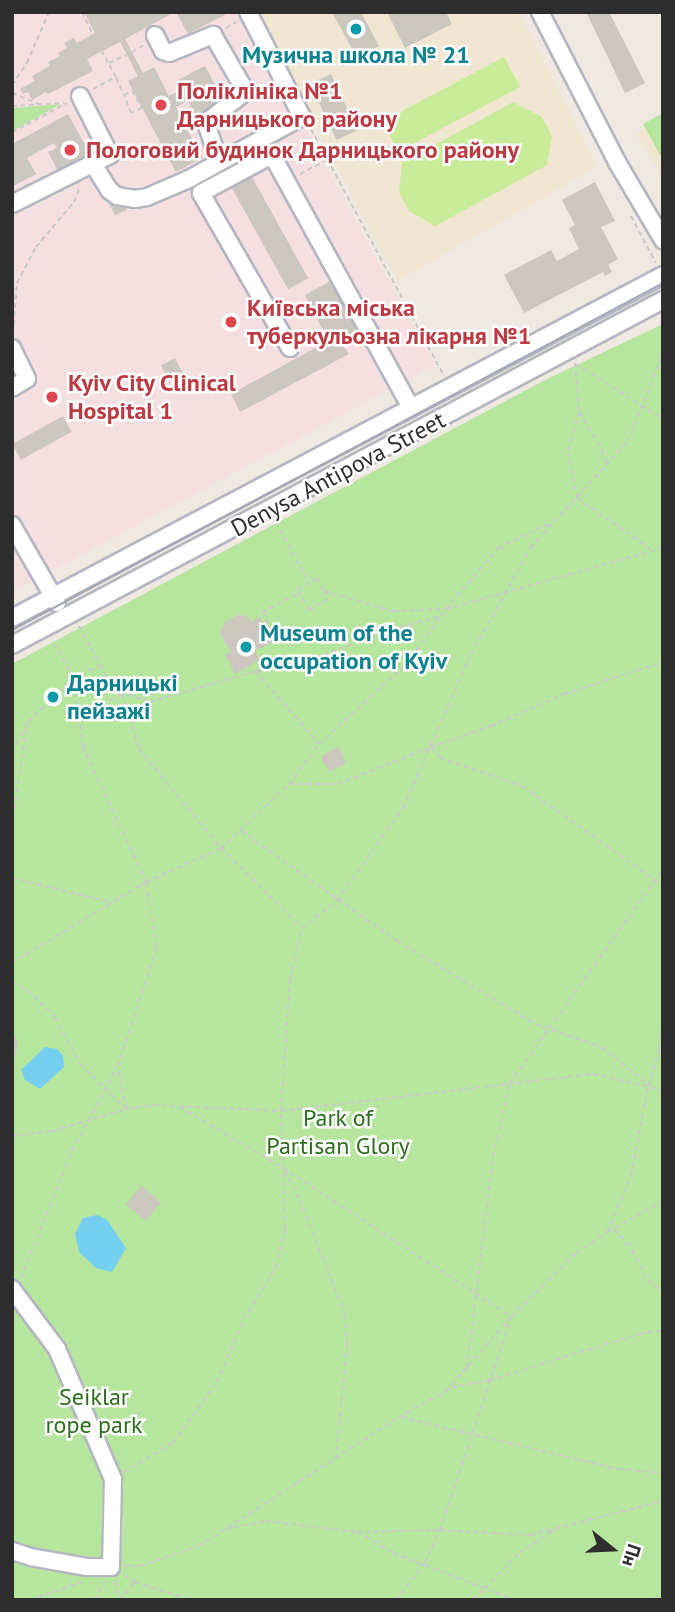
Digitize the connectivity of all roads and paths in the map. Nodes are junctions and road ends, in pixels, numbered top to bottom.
1 (49, 12) edge
2 (82, 12) edge
3 (540, 12) edge
4 (249, 14) edge
5 (93, 34) dead end
6 (155, 35) dead end
7 (213, 35) junction
8 (102, 52) dead end
9 (126, 55) dead end
10 (108, 64) junction
11 (116, 77) junction
12 (12, 85) edge
13 (12, 93) edge
14 (124, 95) junction
15 (73, 100) junction
16 (40, 104) junction
17 (12, 106) edge
18 (302, 117) junction
19 (12, 132) edge
20 (328, 160) junction
21 (219, 162) junction
22 (90, 165) junction
23 (287, 181) junction
24 (12, 204) edge
25 (663, 240) edge
26 (663, 275) edge
27 (663, 300) edge
28 (13, 334) edge
29 (12, 348) edge
30 (290, 348) dead end
31 (663, 354) edge
32 (575, 357) dead end
33 (575, 363) junction
34 (444, 377) dead end
35 (12, 388) edge
36 (641, 405) junction
37 (411, 408) junction
38 (579, 412) junction
39 (663, 419) edge
40 (607, 467) junction
41 (577, 498) junction
42 (273, 516) dead end
43 (553, 521) junction
44 (12, 525) edge
45 (663, 548) edge
46 (652, 550) junction
47 (308, 583) junction
48 (324, 591) junction
49 (300, 592) junction
50 (505, 594) junction
51 (53, 596) junction
52 (446, 609) junction
53 (441, 616) junction
54 (12, 618) edge
55 (71, 620) junction
56 (273, 631) dead end
57 (51, 637) dead end
58 (12, 645) edge
59 (663, 662) edge
60 (100, 665) junction
61 (255, 671) junction
62 (74, 678) junction
63 (122, 694) junction
64 (79, 715) junction
65 (27, 722) junction
66 (319, 744) junction
67 (430, 747) junction
68 (12, 751) edge
69 (289, 784) junction
70 (12, 826) edge
71 (240, 830) junction
72 (220, 848) junction
73 (663, 869) edge
74 (12, 878) edge
75 (656, 881) junction
76 (146, 882) junction
77 (663, 886) edge
78 (337, 900) junction
79 (112, 902) junction
80 (302, 928) junction
81 (12, 961) edge
82 (12, 981) edge
83 (663, 1014) edge
84 (548, 1027) junction
85 (118, 1066) junction
86 (510, 1083) junction
87 (648, 1085) junction
88 (105, 1089) junction
89 (663, 1090) edge
90 (179, 1107) junction
91 (126, 1109) junction
92 (281, 1111) junction
93 (88, 1120) junction
94 (12, 1136) edge
95 (283, 1168) junction
96 (663, 1202) edge
97 (614, 1228) junction
98 (607, 1232) junction
99 (14, 1291) edge
100 (663, 1293) edge
101 (476, 1294) junction
102 (511, 1317) junction
103 (663, 1330) edge
104 (467, 1368) junction
105 (490, 1380) junction
106 (451, 1387) junction
107 (399, 1417) junction
108 (472, 1434) junction
109 (335, 1458) junction
110 (663, 1474) edge
111 (113, 1479) junction
112 (663, 1498) edge
113 (655, 1503) junction
114 (663, 1506) edge
115 (559, 1527) junction
116 (223, 1530) junction
117 (440, 1530) junction
118 (357, 1532) junction
119 (12, 1550) edge
120 (425, 1563) junction
121 (111, 1567) junction
122 (89, 1578) dead end
123 (135, 1583) junction
124 (483, 1588) junction
125 (663, 1591) edge
126 (30, 1600) edge
127 (95, 1600) edge
128 (118, 1600) edge
129 (191, 1600) edge
130 (396, 1600) edge
131 (473, 1600) edge
132 (514, 1600) edge
133 (653, 1600) edge

1 - 12 path
2 - 5 path
3 - 25 street
4 - 7 path
4 - 18 street
6 - 7 street
7 - 21 street
8 - 10 path
9 - 10 path
10 - 11 path
11 - 14 path
11 - 15 path
13 - 16 path
14 - 14 path
15 - 16 path
15 - 19 path
15 - 22 street
16 - 17 path
18 - 20 path
18 - 21 street
20 - 23 path
20 - 34 path
21 - 22 street
22 - 24 street
22 - 28 path
23 - 30 street
23 - 37 street
26 - 37 street, Denysa Antipova Street
27 - 55 street, Denysa Antipova Street
29 - 35 street
31 - 36 path
32 - 33 path
33 - 36 path
33 - 38 path
36 - 39 path
36 - 40 path
37 - 51 street, Denysa Antipova Street
38 - 40 path
38 - 41 path
40 - 41 path
41 - 43 path
41 - 46 path
42 - 47 path
43 - 50 path
43 - 52 path
44 - 51 street
45 - 46 path
46 - 50 path
47 - 48 path
47 - 49 path
48 - 49 path
48 - 52 path
49 - 56 path
50 - 52 path
50 - 67 path
51 - 54 street, Denysa Antipova Street
51 - 55 street
52 - 53 path
53 - 61 path
53 - 66 path
55 - 58 street, Denysa Antipova Street
55 - 60 path
57 - 62 path
59 - 67 path
60 - 62 path
60 - 63 path
61 - 63 path
61 - 66 path
62 - 64 path
62 - 65 path
63 - 64 path
63 - 72 path
64 - 76 path
65 - 68 path
65 - 70 path
66 - 69 path
67 - 69 path
67 - 75 path
67 - 78 path
69 - 71 path
71 - 72 path
71 - 78 path
72 - 76 path
72 - 80 path
73 - 75 path
74 - 79 path
75 - 77 path
75 - 84 path
76 - 79 path
76 - 85 path
78 - 80 path
78 - 84 path
79 - 81 path
80 - 92 path
82 - 88 path
83 - 87 path
84 - 86 path
84 - 87 path
85 - 88 path
85 - 91 path
86 - 87 path
86 - 92 path
86 - 101 path
87 - 89 path
87 - 98 path
88 - 91 path
88 - 93 path
90 - 91 path
90 - 92 path
90 - 95 path
91 - 93 path
92 - 95 path
93 - 94 path
93 - 99 path
95 - 101 path
95 - 109 path
95 - 111 path
96 - 97 path
97 - 98 path
97 - 100 path
98 - 102 path
99 - 111 street
101 - 102 path
101 - 104 path
102 - 104 path
102 - 105 path
103 - 105 path
104 - 106 path
105 - 106 path
105 - 108 path
106 - 107 path
107 - 108 path
107 - 109 path
108 - 110 path
108 - 117 path
109 - 116 path
111 - 121 street
112 - 113 path
113 - 114 path
113 - 115 path
115 - 117 path
115 - 124 path
116 - 118 path
116 - 121 path
117 - 118 path
117 - 120 path
118 - 120 path
119 - 121 street
120 - 124 path
120 - 130 path
121 - 123 path
121 - 127 path
121 - 128 path
122 - 126 path
123 - 128 path
123 - 129 path
124 - 131 path
124 - 132 path
125 - 133 path

